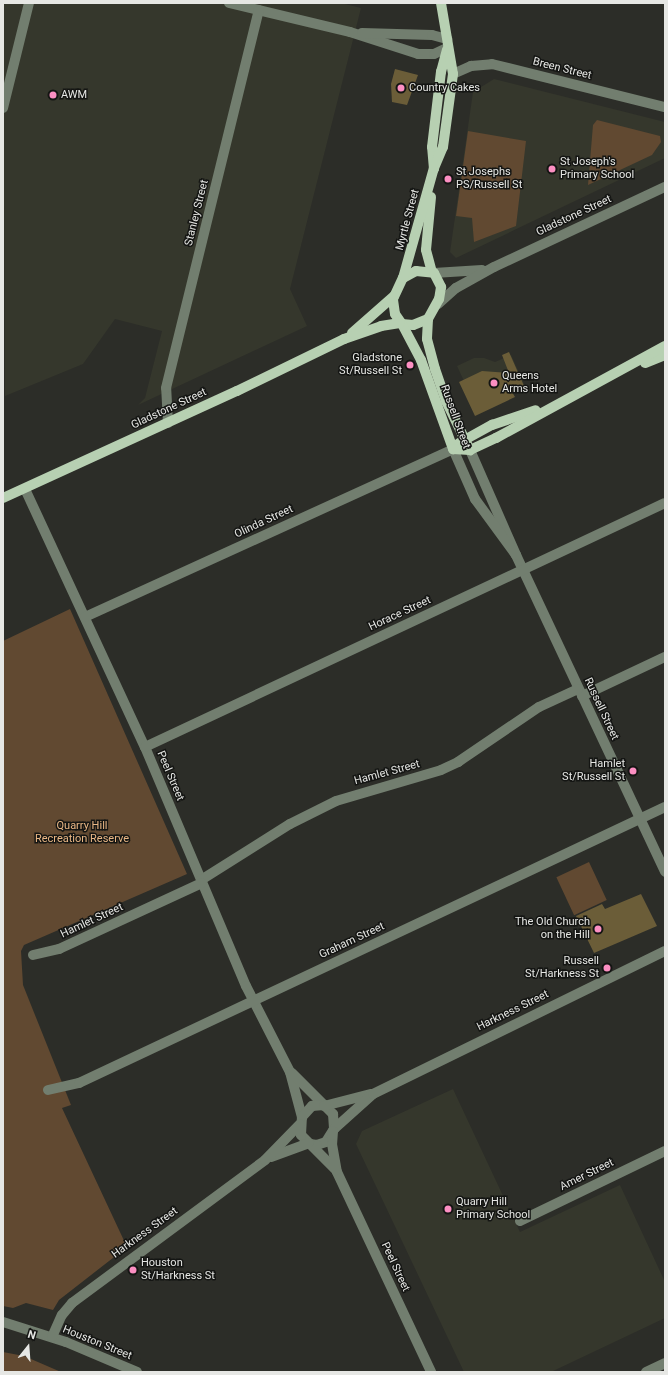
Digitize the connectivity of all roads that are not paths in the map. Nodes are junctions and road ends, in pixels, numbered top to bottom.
1 (29, 3) edge
2 (229, 3) edge
3 (441, 3) edge
4 (259, 10) junction
5 (350, 32) junction
6 (447, 44) junction
7 (453, 74) junction
8 (665, 107) edge
9 (3, 108) edge
10 (434, 168) junction
11 (665, 186) edge
12 (494, 268) junction
13 (433, 273) junction
14 (404, 278) junction
15 (394, 296) junction
16 (438, 304) junction
17 (428, 319) junction
18 (401, 323) junction
19 (344, 339) junction
20 (665, 346) edge
21 (665, 355) edge
22 (601, 381) junction
23 (557, 403) junction
24 (168, 423) junction
25 (464, 438) junction
26 (453, 449) junction
27 (470, 450) junction
28 (25, 489) junction
29 (3, 498) edge
30 (665, 503) edge
31 (516, 556) junction
32 (522, 570) junction
33 (85, 617) junction
34 (665, 657) edge
35 (580, 692) junction
36 (145, 747) junction
37 (665, 807) edge
38 (640, 819) junction
39 (665, 872) edge
40 (202, 881) junction
41 (665, 951) edge
42 (33, 955) dead end
43 (252, 1000) junction
44 (290, 1072) junction
45 (48, 1090) dead end
46 (373, 1094) junction
47 (324, 1105) junction
48 (301, 1121) junction
49 (333, 1130) junction
50 (309, 1144) junction
51 (665, 1151) edge
52 (265, 1160) junction
53 (337, 1172) junction
54 (520, 1221) dead end
55 (3, 1322) edge
56 (52, 1337) junction
57 (665, 1363) edge
58 (137, 1372) edge
59 (430, 1372) edge
60 (646, 1372) edge

1 - 9 street
2 - 4 street
3 - 6 main road, Myrtle Street
4 - 5 street
4 - 24 street, Stanley Street
5 - 6 street
5 - 6 street
6 - 7 main road, Myrtle Street
6 - 10 main road, Myrtle Street
7 - 8 street, Breen Street
7 - 10 main road, Myrtle Street
10 - 13 main road, Myrtle Street
10 - 14 main road, Myrtle Street
11 - 12 street, Gladstone Street
12 - 13 street, Gladstone Street
12 - 16 street, Gladstone Street
13 - 14 main road
13 - 16 main road
14 - 15 main road
15 - 18 main road
15 - 19 main road, Gladstone Street
16 - 17 main road
17 - 18 main road
17 - 25 main road, Russell Street
18 - 19 main road, Gladstone Street
18 - 26 main road, Russell Street
19 - 24 main road, Gladstone Street
20 - 22 main road, Olinda Street
21 - 22 main road, Olinda Street
22 - 23 main road, Olinda Street
23 - 25 main road, Olinda Street
23 - 27 main road, Olinda Street
24 - 28 main road, Gladstone Street
25 - 26 main road, Olinda Street
25 - 27 main road, Russell Street
26 - 27 main road, Olinda Street
26 - 31 street, Russell Street
26 - 33 street, Olinda Street
27 - 31 street, Russell Street
28 - 29 main road, Gladstone Street
28 - 33 street, Peel Street
30 - 32 street, Horace Street
31 - 32 street, Russell Street
32 - 35 street, Russell Street
32 - 36 street, Horace Street
33 - 36 street, Peel Street
34 - 35 street, Hamlet Street
35 - 38 street, Russell Street
35 - 40 street, Hamlet Street
36 - 40 street, Peel Street
37 - 38 street, Graham Street
38 - 39 street, Russell Street
38 - 43 street, Graham Street
40 - 42 street, Hamlet Street
40 - 43 street, Peel Street
41 - 46 street, Harkness Street
43 - 44 street, Peel Street
43 - 45 street, Graham Street
44 - 47 street, Peel Street
44 - 48 street, Peel Street
46 - 47 street, Harkness Street
46 - 49 street, Harkness Street
47 - 48 street
47 - 49 street
48 - 50 street
48 - 52 street, Harkness Street
49 - 50 street
49 - 53 street, Peel Street
50 - 52 street, Harkness Street
50 - 53 street, Peel Street
51 - 54 street, Amer Street
52 - 56 street, Harkness Street
53 - 59 street, Peel Street
55 - 56 street, Houston Street
56 - 58 street, Houston Street
57 - 60 street

